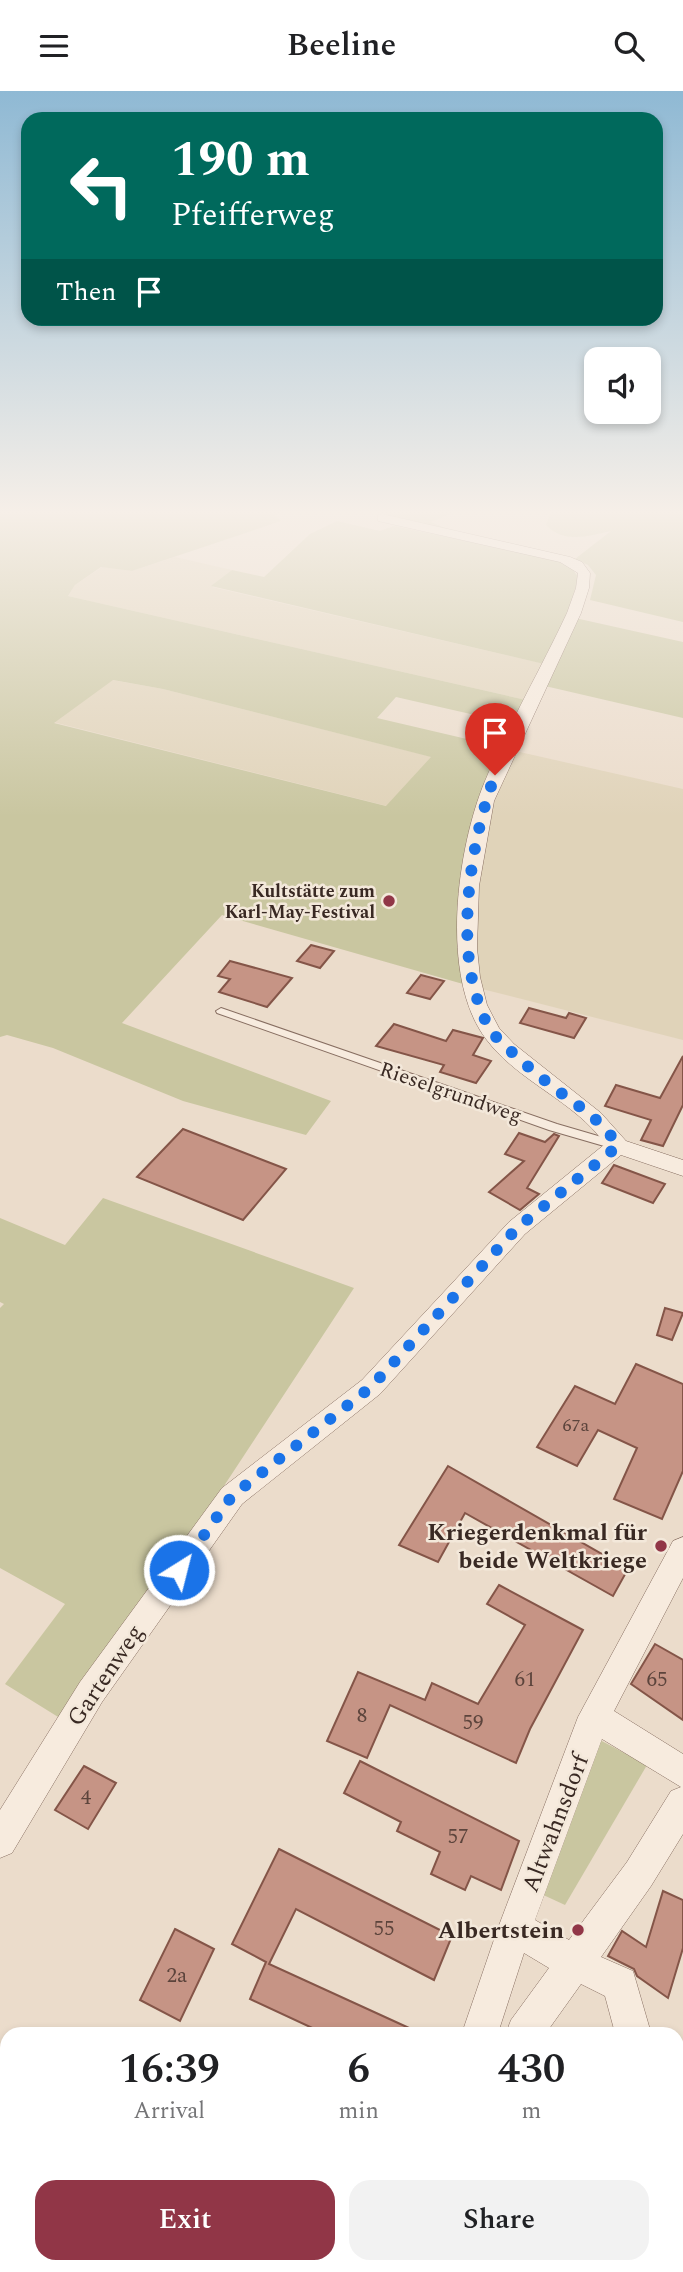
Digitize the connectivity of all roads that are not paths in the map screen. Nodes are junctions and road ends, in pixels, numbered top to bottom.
1 (573, 614) edge
2 (221, 1011) dead end
3 (618, 1146) junction
4 (683, 1168) edge
5 (683, 1550) edge
6 (594, 1717) junction
7 (683, 1772) edge
8 (683, 1803) edge
9 (0, 1841) edge
10 (515, 1928) junction
11 (574, 1963) junction
12 (482, 2027) edge
13 (528, 2027) edge
14 (631, 2027) edge

1 - 3 street
2 - 3 lane, Rieselgrundweg
3 - 4 street, Rieselgrundweg
3 - 9 street, Gartenweg
5 - 6 street, Altwahnsdorf
6 - 7 street
6 - 10 street, Altwahnsdorf
8 - 11 street
10 - 11 street
10 - 12 street, Altwahnsdorf
11 - 13 street
11 - 14 street

